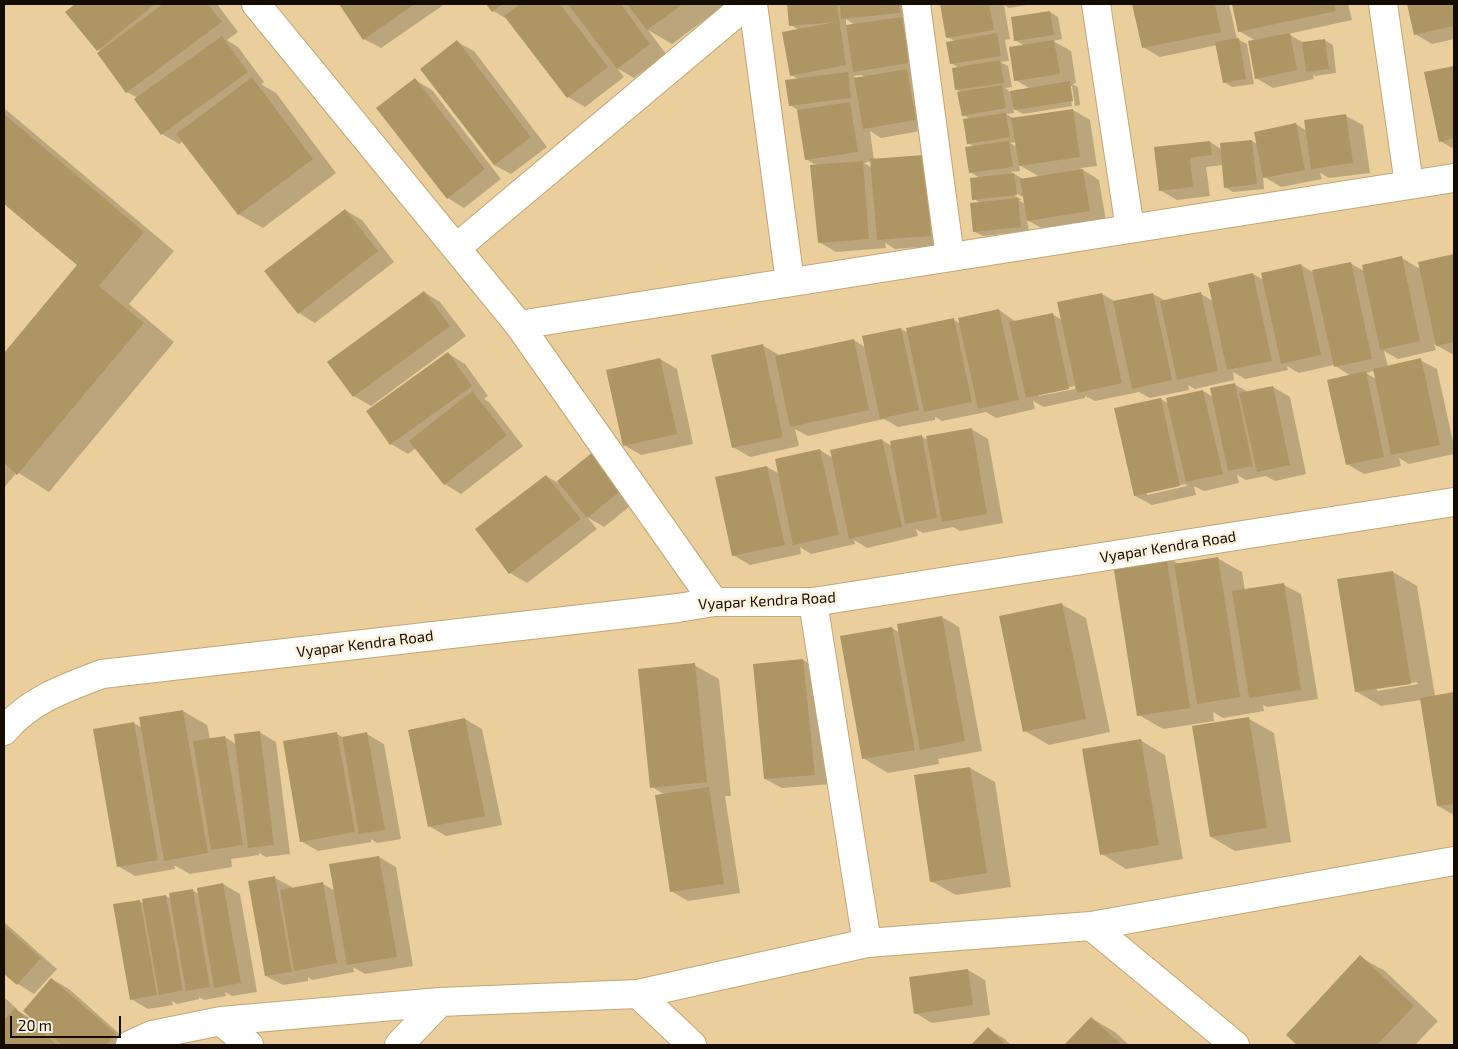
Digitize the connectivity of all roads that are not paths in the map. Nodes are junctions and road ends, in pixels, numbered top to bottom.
1 (256, 4) edge
2 (747, 4) edge
3 (753, 4) edge
4 (916, 4) edge
5 (1096, 4) edge
6 (1383, 4) edge
7 (1454, 178) edge
8 (1409, 184) junction
9 (1130, 228) junction
10 (456, 248) junction
11 (950, 257) junction
12 (790, 282) junction
13 (518, 325) junction
14 (1454, 502) edge
15 (714, 602) junction
16 (813, 602) junction
17 (4, 730) edge
18 (1454, 861) edge
19 (1091, 926) junction
20 (867, 943) junction
21 (638, 994) junction
22 (440, 1002) junction
23 (221, 1021) junction
24 (130, 1045) edge
25 (249, 1045) edge
26 (399, 1045) edge
27 (692, 1045) edge
28 (1235, 1045) edge

1 - 10 street
2 - 10 street
3 - 12 street
4 - 11 street
5 - 9 street
6 - 8 street
7 - 8 street
8 - 9 street
9 - 11 street
10 - 13 street
11 - 12 street
12 - 13 street
13 - 15 street
14 - 16 street, Vyapar Kendra Road
15 - 16 street, Vyapar Kendra Road
15 - 17 street, Vyapar Kendra Road
16 - 20 street
18 - 19 street
19 - 20 street
19 - 28 street
20 - 21 street
21 - 22 street
21 - 27 street
22 - 23 street
22 - 26 street
23 - 24 street
23 - 25 street

